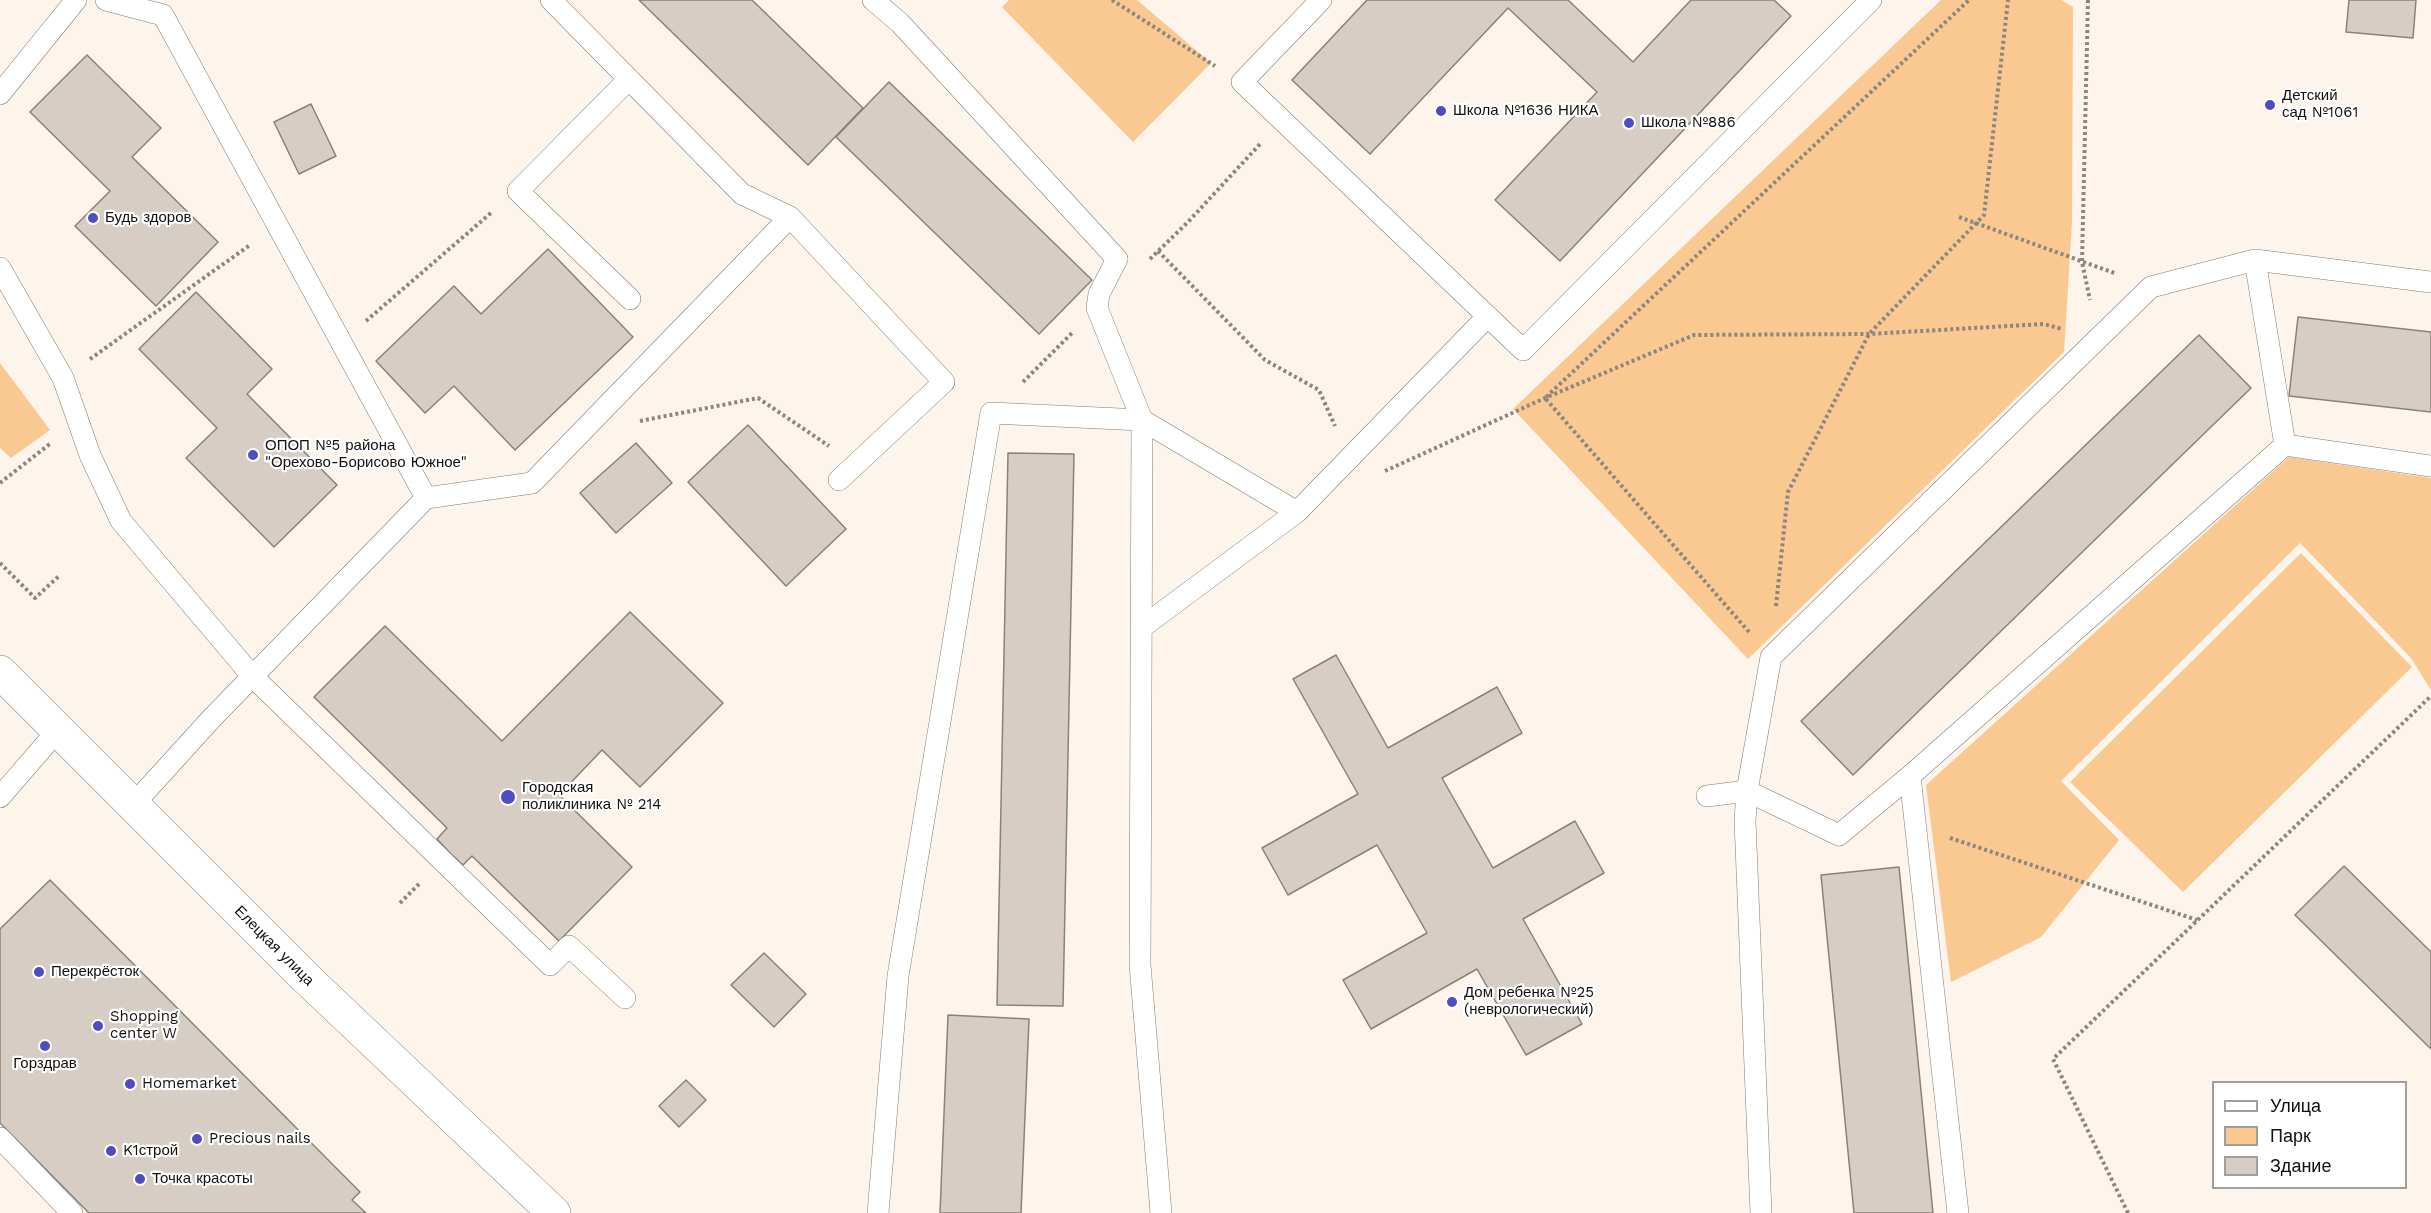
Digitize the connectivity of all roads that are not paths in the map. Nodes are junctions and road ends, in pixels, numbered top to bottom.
1 (76, 0) edge
2 (106, 0) edge
3 (551, 0) edge
4 (873, 0) edge
5 (1321, 0) edge
6 (1871, 0) edge
7 (629, 79) junction
8 (0, 94) edge
9 (790, 218) junction
10 (2255, 260) junction
11 (0, 268) edge
12 (2431, 282) edge
13 (630, 299) dead end
14 (1487, 317) junction
15 (1142, 420) junction
16 (2285, 445) junction
17 (2431, 466) edge
18 (839, 480) dead end
19 (426, 498) junction
20 (1297, 512) junction
21 (1141, 627) junction
22 (0, 672) edge
23 (254, 677) junction
24 (58, 730) junction
25 (1910, 776) junction
26 (1747, 791) junction
27 (1707, 796) dead end
28 (0, 797) edge
29 (132, 806) junction
30 (625, 998) dead end
31 (0, 1138) edge
32 (72, 1213) edge
33 (554, 1213) edge
34 (878, 1213) edge
35 (1161, 1213) edge
36 (1761, 1213) edge
37 (1958, 1213) edge

1 - 8 lane
2 - 19 lane
3 - 7 lane
4 - 15 lane
5 - 14 lane
6 - 14 lane
7 - 9 lane
7 - 13 lane
9 - 18 lane
9 - 19 lane
10 - 12 lane
10 - 16 lane
10 - 26 lane
11 - 23 lane
14 - 20 lane
15 - 20 lane
15 - 21 lane
15 - 34 lane
16 - 17 lane
16 - 25 lane
19 - 23 lane
20 - 21 lane
21 - 35 lane
22 - 24 street, Елецкая улица
23 - 29 lane
23 - 30 lane
24 - 28 lane
24 - 29 street, Елецкая улица
25 - 26 lane
25 - 37 lane
26 - 27 lane
26 - 36 lane
29 - 33 street, Елецкая улица
31 - 32 lane

